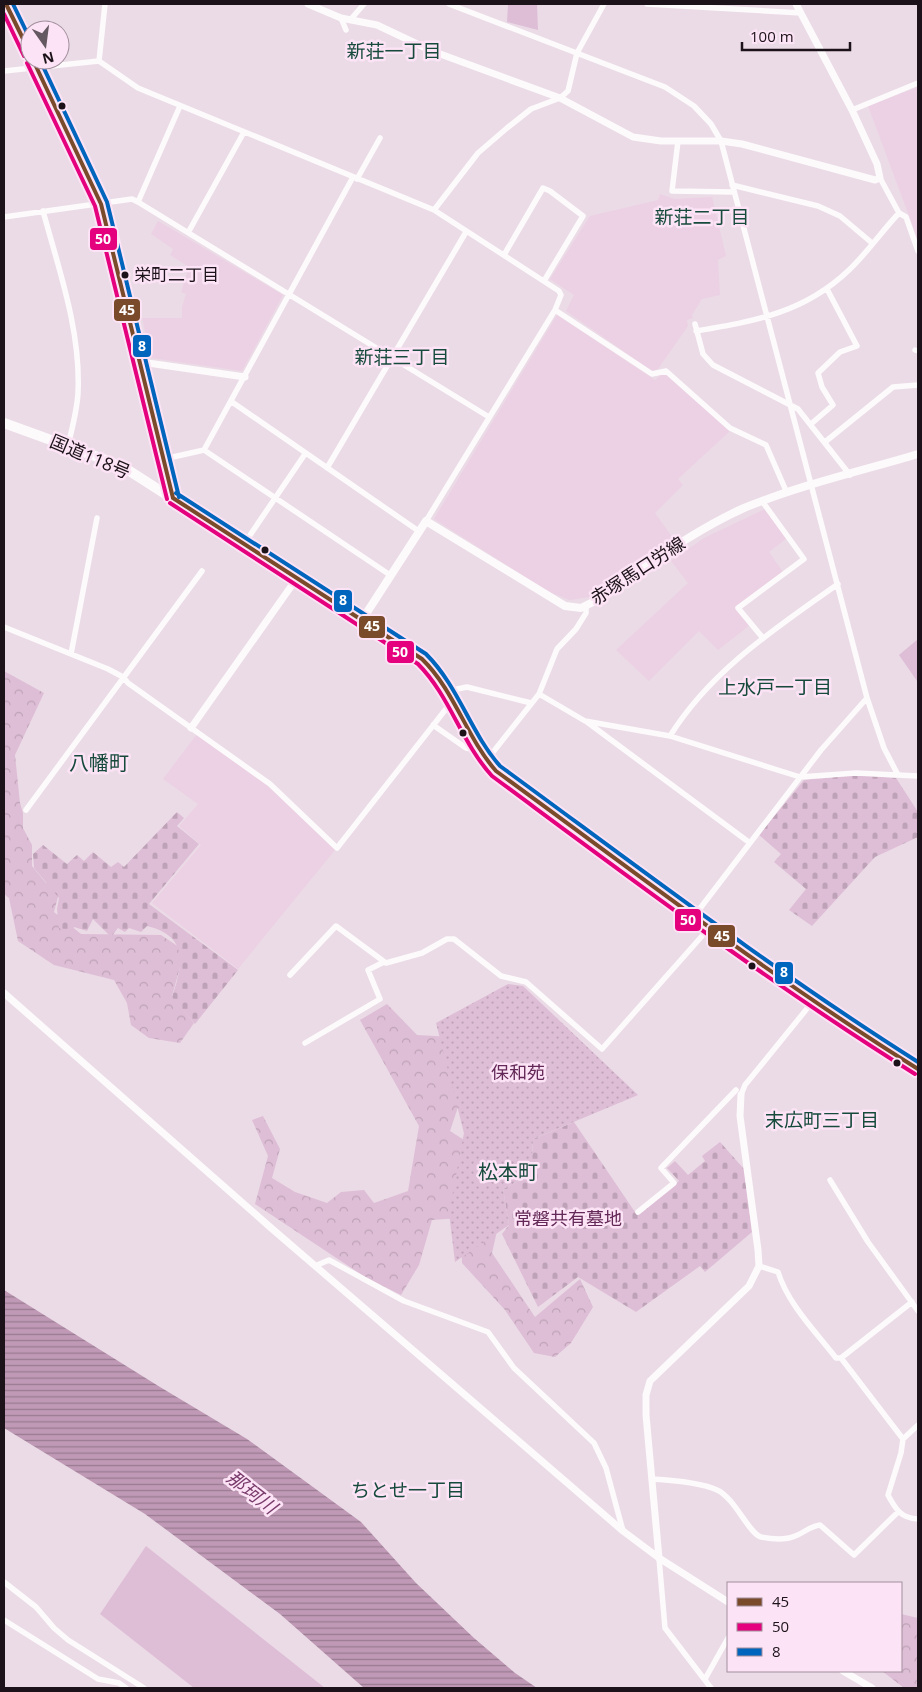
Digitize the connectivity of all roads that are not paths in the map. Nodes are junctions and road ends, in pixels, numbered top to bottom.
1 (6, 4) edge
2 (105, 4) edge
3 (308, 4) edge
4 (364, 4) edge
5 (449, 4) edge
6 (604, 4) edge
7 (647, 4) edge
8 (796, 4) edge
9 (721, 7) edge
10 (801, 13) junction
11 (341, 18) junction
12 (351, 19) junction
13 (346, 30) dead end
14 (20, 33) edge
15 (577, 52) junction
16 (98, 61) junction
17 (70, 64) edge
18 (20, 70) edge
19 (38, 70) edge
20 (4, 72) edge
21 (918, 83) edge
22 (560, 98) junction
23 (180, 106) junction
24 (852, 110) junction
25 (244, 132) junction
26 (380, 138) dead end
27 (678, 141) junction
28 (721, 141) junction
29 (355, 178) junction
30 (880, 178) junction
31 (732, 185) junction
32 (734, 192) junction
33 (138, 202) junction
34 (101, 204) junction
35 (434, 210) junction
36 (43, 211) junction
37 (900, 213) junction
38 (4, 217) edge
39 (188, 231) junction
40 (466, 232) junction
41 (872, 243) junction
42 (918, 251) edge
43 (504, 256) junction
44 (544, 282) junction
45 (827, 289) junction
46 (290, 293) junction
47 (555, 310) junction
48 (768, 318) junction
49 (695, 324) dead end
50 (696, 331) junction
51 (393, 356) junction
52 (141, 362) junction
53 (245, 377) junction
54 (918, 386) edge
55 (232, 402) junction
56 (791, 406) junction
57 (489, 417) junction
58 (4, 423) edge
59 (811, 424) junction
60 (825, 442) junction
61 (68, 446) junction
62 (204, 450) junction
63 (305, 454) junction
64 (918, 454) edge
65 (164, 459) junction
66 (327, 468) junction
67 (850, 475) junction
68 (812, 486) junction
69 (786, 493) junction
70 (173, 498) junction
71 (274, 498) junction
72 (762, 501) junction
73 (97, 518) dead end
74 (426, 521) junction
75 (420, 532) junction
76 (244, 544) junction
77 (202, 571) dead end
78 (390, 574) junction
79 (297, 578) junction
80 (838, 584) junction
81 (586, 606) junction
82 (362, 620) junction
83 (4, 627) edge
84 (762, 637) junction
85 (71, 654) junction
86 (123, 677) junction
87 (539, 694) junction
88 (451, 696) junction
89 (867, 698) junction
90 (531, 703) junction
91 (586, 721) junction
92 (434, 725) junction
93 (190, 728) junction
94 (670, 736) junction
95 (477, 750) junction
96 (486, 761) junction
97 (898, 776) junction
98 (918, 776) edge
99 (800, 777) junction
100 (26, 810) dead end
101 (750, 843) junction
102 (694, 915) junction
103 (710, 927) junction
104 (384, 962) junction
105 (290, 975) dead end
106 (4, 993) edge
107 (814, 1000) junction
108 (305, 1043) dead end
109 (918, 1069) edge
110 (738, 1092) junction
111 (830, 1180) dead end
112 (638, 1212) dead end
113 (315, 1266) junction
114 (758, 1266) junction
115 (912, 1302) junction
116 (918, 1311) edge
117 (841, 1358) junction
118 (918, 1425) edge
119 (903, 1439) junction
120 (652, 1479) junction
121 (898, 1512) junction
122 (918, 1519) edge
123 (623, 1531) junction
124 (659, 1558) junction
125 (4, 1582) edge
126 (727, 1601) edge
127 (4, 1620) edge
128 (727, 1640) edge
129 (845, 1672) edge
130 (704, 1679) junction
131 (126, 1688) edge
132 (144, 1688) edge
133 (711, 1688) edge
134 (872, 1688) edge

1 - 14 main road
2 - 16 street
3 - 11 street
4 - 12 street
5 - 15 street
6 - 15 street
7 - 9 street
8 - 10 street
9 - 10 street
10 - 24 street
11 - 12 street
11 - 13 street
12 - 22 street
15 - 22 street
15 - 28 street
16 - 17 street
16 - 23 street
18 - 20 street
19 - 34 main road
21 - 24 street
22 - 27 street
22 - 35 street
23 - 25 street
23 - 33 street
24 - 30 street
25 - 29 street
25 - 39 street
26 - 29 street
27 - 28 street
27 - 32 street
28 - 30 street
28 - 31 street
29 - 35 street
29 - 46 street
30 - 37 street
31 - 32 street
31 - 41 street
32 - 48 street
33 - 34 street
33 - 39 street
34 - 36 street
34 - 52 main road
35 - 40 street
36 - 38 street
36 - 61 street
37 - 41 street
37 - 42 street
39 - 46 street
40 - 43 street
40 - 51 street
41 - 45 street
43 - 44 street
43 - 44 street
44 - 47 street
45 - 48 street
45 - 59 street
46 - 51 street
46 - 53 street
47 - 57 street
47 - 69 street
48 - 50 street
48 - 56 street
49 - 50 street
50 - 56 street
51 - 57 street
51 - 66 street
52 - 53 street
52 - 65 main road
53 - 55 street
54 - 60 street
55 - 62 street
55 - 63 street
56 - 59 street
56 - 68 street
57 - 74 street
58 - 61 highway, 国道118号
59 - 60 street
60 - 67 street
61 - 70 highway, 国道118号
62 - 65 street
62 - 71 street
63 - 66 street
63 - 71 street
64 - 67 main road, 赤塚馬口労線
65 - 70 main road
66 - 75 street
67 - 68 main road, 赤塚馬口労線
68 - 69 main road, 赤塚馬口労線
68 - 80 street
69 - 72 main road, 赤塚馬口労線
70 - 76 highway, 国道118号
71 - 76 street
71 - 78 street
72 - 81 main road, 赤塚馬口労線
72 - 84 street
73 - 85 street
74 - 75 main road
74 - 81 main road, 赤塚馬口労線
75 - 78 main road
76 - 79 highway, 国道118号
77 - 86 street
78 - 82 main road
79 - 82 highway, 国道118号
79 - 93 street
80 - 84 street
80 - 89 street
81 - 87 street
82 - 88 highway, 国道118号
83 - 85 street
84 - 94 street
85 - 86 street
86 - 93 street
86 - 100 street
87 - 90 street
87 - 91 street
88 - 90 street
88 - 92 street
88 - 95 highway, 国道118号
89 - 97 street
89 - 99 street
90 - 96 street
91 - 94 street
91 - 101 street
92 - 93 street
92 - 95 street
94 - 99 street
95 - 96 highway, 国道118号
96 - 102 highway, 国道118号
97 - 98 street
97 - 99 street
99 - 101 street
101 - 102 street
102 - 103 highway, 国道118号
103 - 104 street
103 - 107 highway, 国道118号
104 - 105 street
104 - 108 street
106 - 113 street
107 - 109 highway, 国道118号
107 - 110 street
110 - 112 street
110 - 114 street
111 - 115 street
113 - 123 street
113 - 123 street
114 - 117 street
114 - 120 street
115 - 116 street
115 - 117 street
117 - 119 street
118 - 119 street
119 - 121 street
120 - 121 street
120 - 124 street
121 - 122 street
123 - 124 street
124 - 126 street
124 - 130 street
125 - 132 street
127 - 131 street
128 - 130 street
129 - 134 street
130 - 133 street

